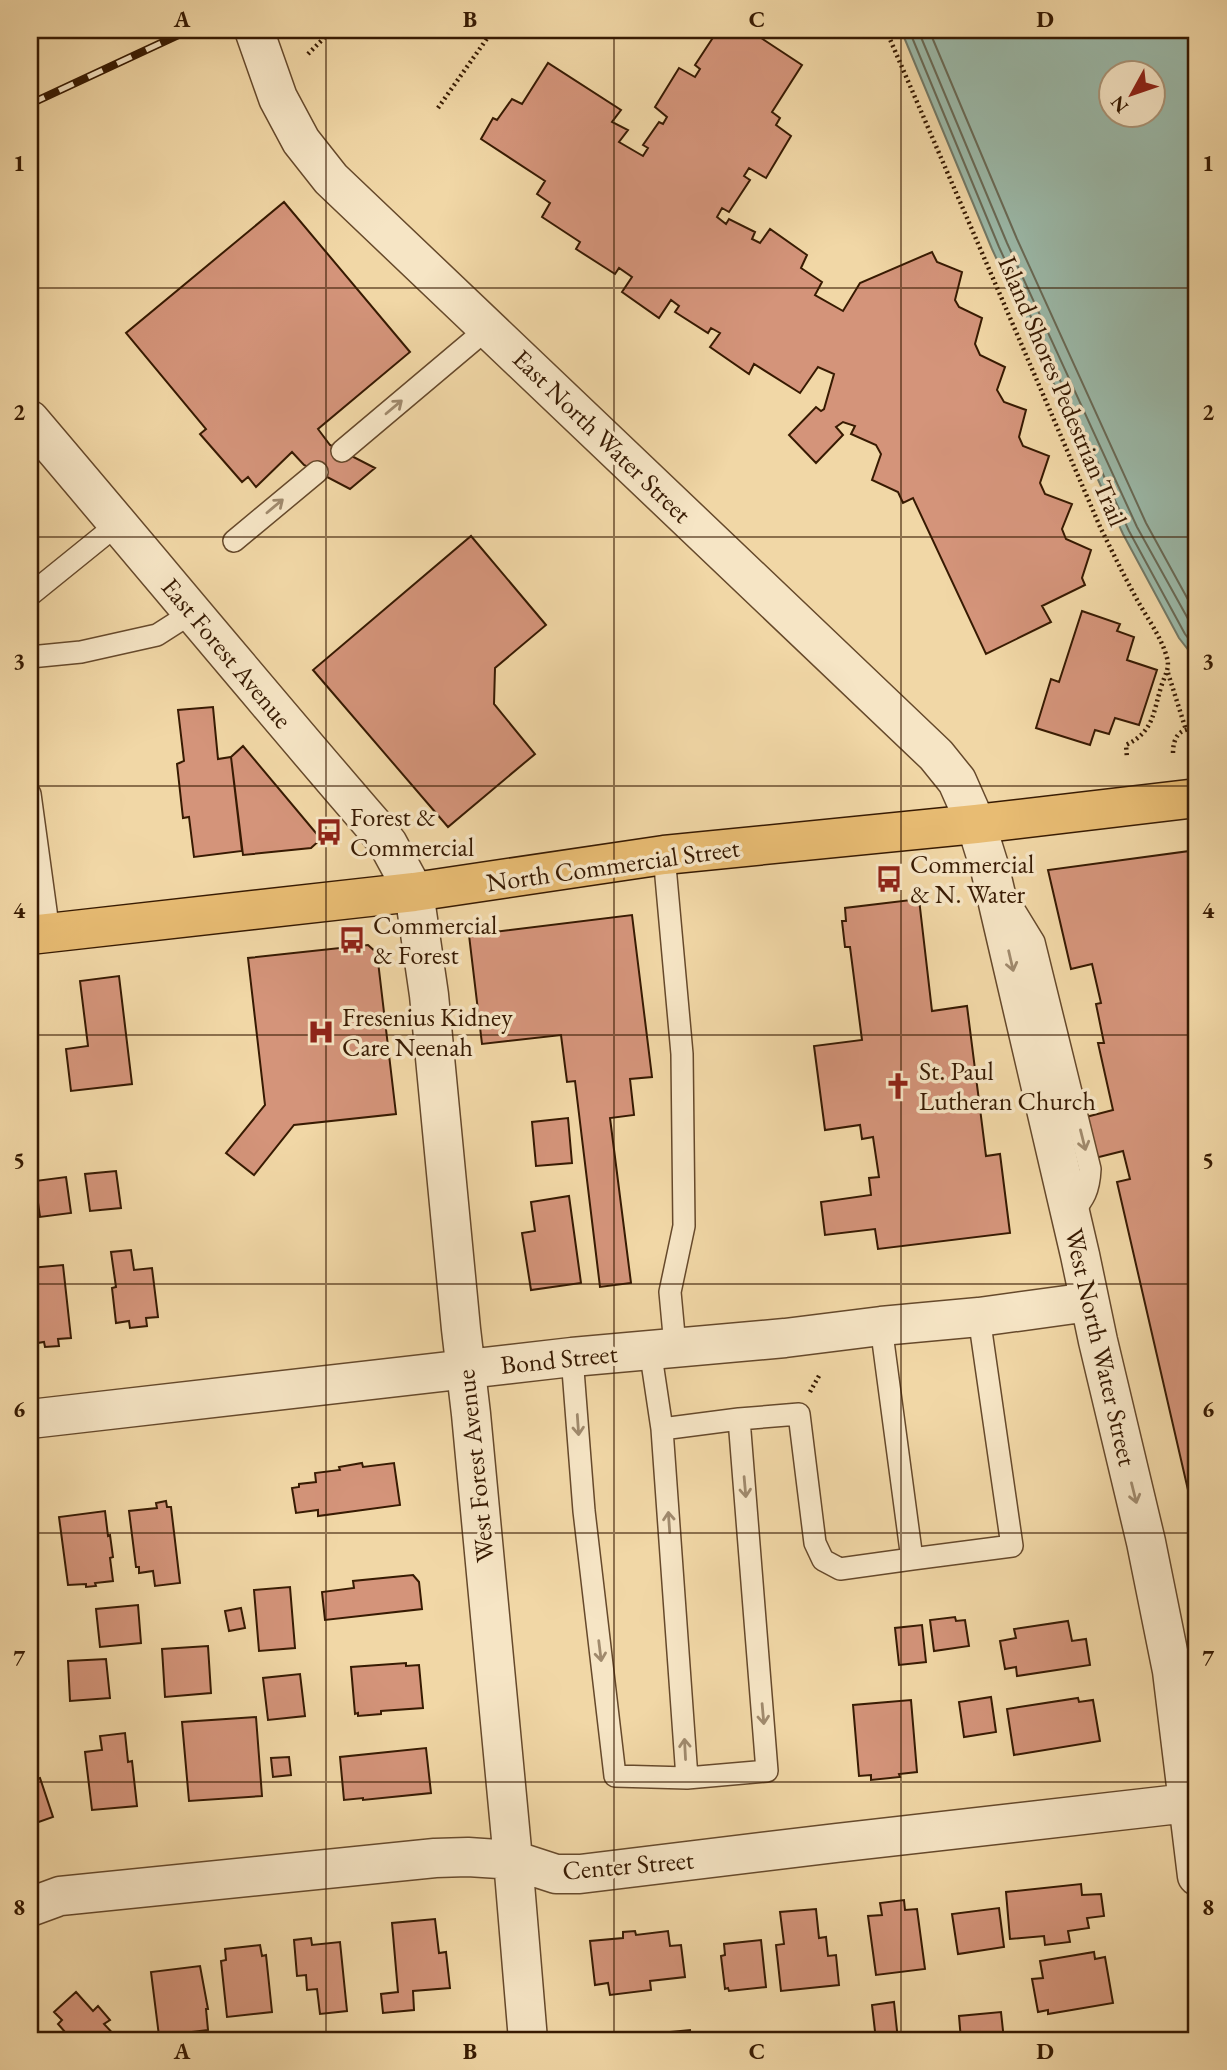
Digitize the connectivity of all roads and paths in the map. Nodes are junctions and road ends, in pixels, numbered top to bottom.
1 (254, 30) edge
2 (331, 30) edge
3 (493, 30) edge
4 (886, 30) edge
5 (308, 54) dead end
6 (438, 108) dead end
7 (488, 328) junction
8 (30, 420) edge
9 (342, 451) dead end
10 (317, 472) dead end
11 (118, 523) junction
12 (234, 541) dead end
13 (30, 595) edge
14 (193, 612) junction
15 (30, 657) edge
16 (1167, 672) junction
17 (1186, 730) junction
18 (1197, 740) edge
19 (1173, 753) dead end
20 (1127, 758) dead end
21 (30, 794) edge
22 (1197, 797) edge
23 (32, 820) edge
24 (976, 824) junction
25 (664, 855) junction
26 (414, 892) junction
27 (39, 934) edge
28 (1089, 1302) junction
29 (979, 1317) junction
30 (881, 1326) junction
31 (663, 1348) junction
32 (572, 1357) junction
33 (465, 1369) junction
34 (30, 1419) edge
35 (739, 1419) junction
36 (662, 1429) junction
37 (912, 1559) junction
38 (687, 1778) junction
39 (1188, 1803) junction
40 (513, 1860) junction
41 (1197, 1876) edge
42 (30, 1907) edge
43 (528, 2040) edge

1 - 7 street, East North Water Street
2 - 5 path
3 - 6 path
4 - 16 path, Island Shores Pedestrian Trail
9 -> 7 lane
7 - 24 street, East North Water Street
8 - 11 street, East Forest Avenue
12 -> 10 lane
11 - 13 lane
11 - 14 street, East Forest Avenue
14 - 15 lane
14 - 26 street, East Forest Avenue
16 - 17 path, Island Shores Pedestrian Trail
16 - 20 path
17 - 18 path
17 - 19 path
21 - 23 lane
22 - 24 main road, North Commercial Street
23 - 27 lane
24 - 25 main road, North Commercial Street
24 -> 28 street, West North Water Street
25 - 26 main road, North Commercial Street
25 - 31 lane
26 - 27 main road, North Commercial Street
26 - 33 street, West Forest Avenue
28 - 29 street, Bond Street
28 -> 39 street, West North Water Street
29 - 30 street, Bond Street
29 - 37 lane
30 - 31 street, Bond Street
30 - 37 lane
31 - 32 street, Bond Street
31 - 36 lane
32 - 33 street, Bond Street
32 -> 38 lane
33 - 34 street, Bond Street
33 - 40 street, West Forest Avenue
35 - 36 lane
35 - 37 lane
35 -> 38 lane
38 -> 36 lane
39 - 40 street, Center Street
39 - 41 street, West North Water Street
40 - 42 street, Center Street
40 - 43 street, West Forest Avenue

